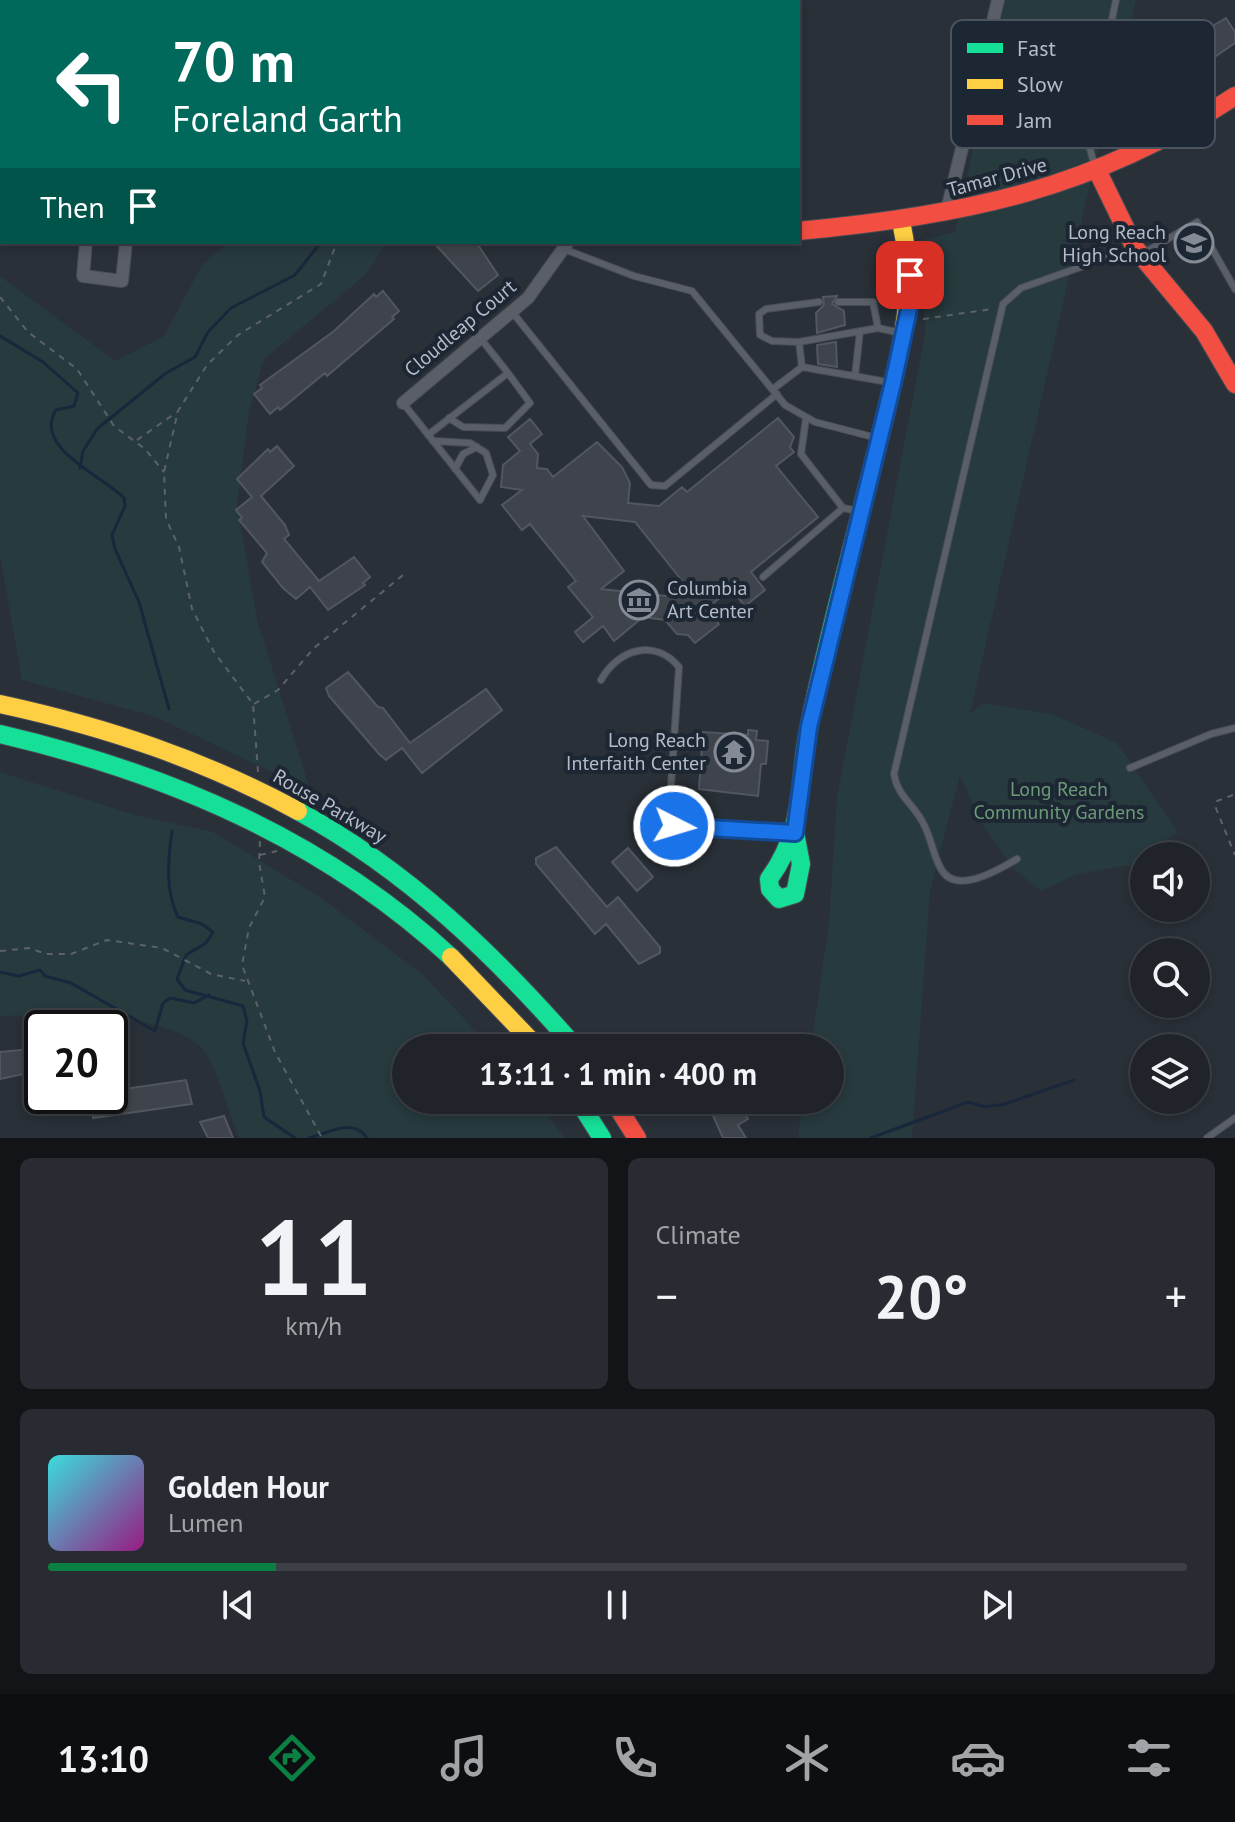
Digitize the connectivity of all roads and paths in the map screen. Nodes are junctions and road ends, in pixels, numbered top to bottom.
1 (998, 0) edge
2 (1116, 0) edge
3 (993, 20) edge
4 (1112, 20) edge
5 (1235, 96) edge
6 (1215, 109) edge
7 (962, 148) edge
8 (1090, 148) edge
9 (1146, 148) edge
10 (1097, 170) junction
11 (946, 214) junction
12 (901, 221) junction
13 (800, 231) edge
14 (86, 244) edge
15 (126, 244) edge
16 (336, 244) edge
17 (566, 245) edge
18 (1138, 251) junction
19 (1235, 289) edge
20 (0, 297) edge
21 (819, 302) dead end
22 (838, 302) dead end
23 (1002, 306) junction
24 (513, 313) junction
25 (905, 327) junction
26 (878, 328) junction
27 (860, 331) junction
28 (481, 339) junction
29 (799, 342) junction
30 (802, 367) junction
31 (508, 373) junction
32 (855, 376) junction
33 (893, 383) junction
34 (1235, 384) edge
35 (775, 392) junction
36 (403, 403) joint
37 (178, 411) junction
38 (449, 418) junction
39 (806, 418) junction
40 (430, 438) junction
41 (879, 438) junction
42 (135, 441) junction
43 (478, 446) junction
44 (455, 469) junction
45 (164, 472) junction
46 (852, 510) junction
47 (403, 575) dead end
48 (763, 577) dead end
49 (601, 680) dead end
50 (0, 704) edge
51 (253, 704) junction
52 (1235, 728) edge
53 (0, 734) edge
54 (1130, 768) dead end
55 (258, 773) dead end
56 (1233, 795) edge
57 (795, 833) joint
58 (260, 836) dead end
59 (1235, 855) edge
60 (1017, 859) dead end
61 (0, 951) edge
62 (246, 982) junction
63 (526, 1034) edge
64 (563, 1034) edge
65 (587, 1114) edge
66 (622, 1114) edge
67 (1235, 1118) edge
68 (322, 1138) edge
69 (602, 1138) edge
70 (637, 1138) edge
71 (1207, 1138) edge

1 - 3 street
2 - 4 lane
5 - 6 main road, Tamar Drive
7 - 11 street
8 - 10 lane
9 - 10 main road, Tamar Drive
10 - 11 main road, Tamar Drive
10 - 18 main road
11 - 12 main road, Tamar Drive
12 - 13 main road, Tamar Drive
12 - 25 main road
14 - 15 street
16 - 37 path
17 - 24 street, Cloudleap Court
17 - 35 lane
18 - 19 lane
18 - 23 lane
18 - 34 main road
20 - 42 path
21 - 29 lane
22 - 26 lane
23 - 25 path
23 - 60 lane
24 - 28 street, Cloudleap Court
24 - 35 lane
25 - 26 lane
25 - 33 main road
26 - 27 lane
27 - 29 lane
27 - 32 lane
28 - 31 lane
28 - 36 street, Cloudleap Court
29 - 30 lane
30 - 32 lane
30 - 35 lane
31 - 38 lane
31 - 38 lane
32 - 33 lane
33 - 41 main road
35 - 39 lane
36 - 40 lane
37 - 42 path
37 - 45 path
38 - 40 lane
39 - 41 lane
39 - 46 lane
40 - 43 lane
40 - 44 lane
41 - 46 main road
42 - 45 path
43 - 44 lane
43 - 44 lane
45 - 51 path
46 - 48 lane
46 - 57 main road
47 - 51 path
49 - 57 lane
50 - 64 main road, Rouse Parkway
51 - 55 path
52 - 54 lane
53 - 63 main road
56 - 59 path
58 - 62 path
61 - 62 path
62 - 68 path
65 - 69 main road
66 - 70 main road
67 - 71 lane

